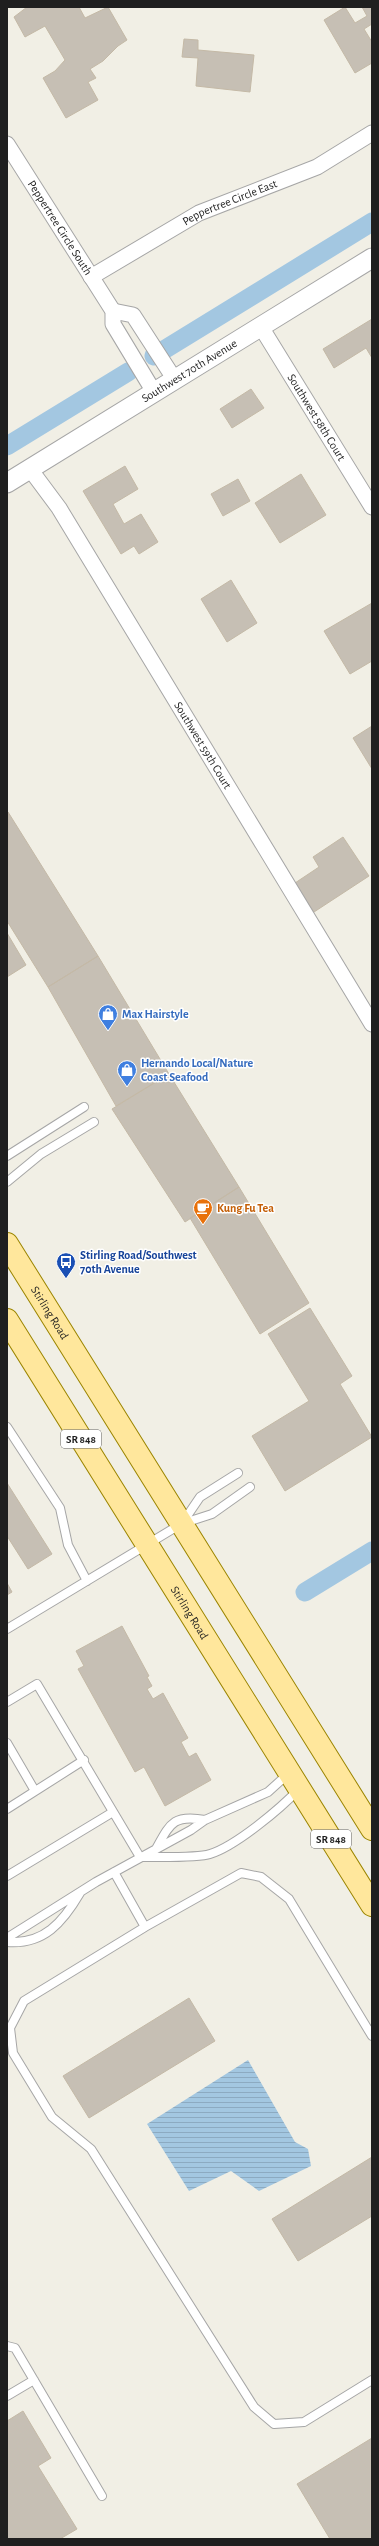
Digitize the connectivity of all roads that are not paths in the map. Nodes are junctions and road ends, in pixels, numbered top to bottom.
1 (372, 133) edge
2 (7, 144) edge
3 (372, 258) edge
4 (91, 277) junction
5 (113, 311) junction
6 (261, 327) junction
7 (175, 380) junction
8 (154, 392) junction
9 (30, 469) junction
10 (7, 483) edge
11 (372, 508) edge
12 (372, 1024) edge
13 (84, 1107) dead end
14 (94, 1122) dead end
15 (7, 1156) edge
16 (7, 1182) edge
17 (7, 1244) edge
18 (7, 1320) edge
19 (7, 1427) edge
20 (238, 1473) dead end
21 (250, 1487) dead end
22 (181, 1524) junction
23 (147, 1544) junction
24 (87, 1581) junction
25 (7, 1629) edge
26 (7, 1702) edge
27 (7, 1743) edge
28 (84, 1760) junction
29 (294, 1781) junction
30 (35, 1791) junction
31 (7, 1809) edge
32 (113, 1812) junction
33 (205, 1820) junction
34 (372, 1829) edge
35 (156, 1849) junction
36 (140, 1857) junction
37 (114, 1872) junction
38 (7, 1876) edge
39 (82, 1890) junction
40 (372, 1905) edge
41 (145, 1927) junction
42 (7, 1938) edge
43 (7, 1942) edge
44 (372, 2036) edge
45 (7, 2346) edge
46 (34, 2380) junction
47 (372, 2380) edge
48 (7, 2396) edge
49 (102, 2496) dead end

1 - 4 street, Peppertree Circle East
2 - 4 street, Peppertree Circle South
3 - 6 street, Southwest 70th Avenue
4 - 5 street, Peppertree Circle South
5 - 7 street
5 - 8 street, Peppertree Circle South
6 - 7 street, Southwest 70th Avenue
6 - 11 street, Southwest 58th Court
7 - 8 street, Southwest 70th Avenue
8 - 9 street, Southwest 70th Avenue
9 - 10 street, Southwest 70th Avenue
9 - 12 street, Southwest 59th Court
13 - 15 lane
14 - 16 lane
17 - 22 main road, Stirling Road
18 - 23 main road, Stirling Road / SR 848
19 - 24 lane
20 - 22 lane
21 - 22 lane
22 - 23 lane
22 - 34 main road, Stirling Road
23 - 24 lane
23 - 29 main road, Stirling Road / SR 848
24 - 25 lane
26 - 28 lane
27 - 30 lane
28 - 30 lane
28 - 32 lane
29 - 33 lane
29 - 36 lane
29 - 40 main road, Stirling Road / SR 848
30 - 31 lane
32 - 36 lane
32 - 38 lane
33 - 35 lane
33 - 35 lane
35 - 36 lane
36 - 37 lane
37 - 39 lane
37 - 41 lane
39 - 42 lane
39 - 43 lane
41 - 44 lane
41 - 47 lane
45 - 46 lane
46 - 48 lane
46 - 49 lane

